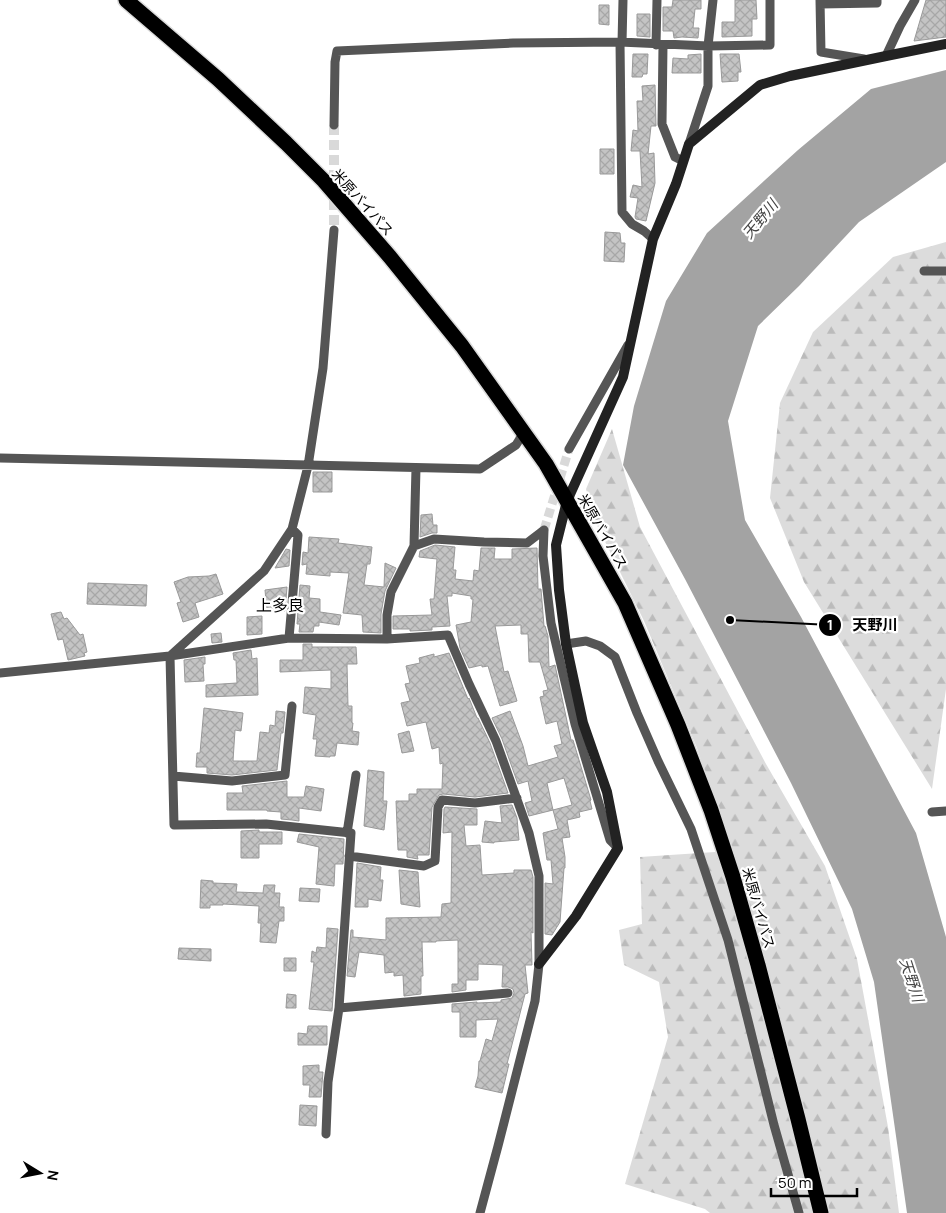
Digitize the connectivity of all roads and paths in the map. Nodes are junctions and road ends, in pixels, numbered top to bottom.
1 (126, 0) edge
2 (623, 0) edge
3 (657, 0) edge
4 (713, 0) edge
5 (770, 0) edge
6 (877, 0) edge
7 (916, 0) edge
8 (820, 2) edge
9 (621, 43) junction
10 (946, 44) edge
11 (660, 45) junction
12 (708, 46) junction
13 (886, 56) junction
14 (866, 60) junction
15 (334, 125) tunnel mouth
16 (689, 144) junction
17 (683, 161) junction
18 (334, 230) tunnel mouth
19 (653, 240) junction
20 (924, 271) dead end
21 (946, 271) edge
22 (631, 340) junction
23 (524, 432) junction
24 (570, 449) tunnel mouth
25 (0, 458) edge
26 (308, 466) junction
27 (416, 468) junction
28 (567, 501) junction
29 (292, 529) junction
30 (414, 546) junction
31 (289, 638) junction
32 (388, 639) junction
33 (566, 644) junction
34 (170, 656) junction
35 (0, 673) edge
36 (292, 706) dead end
37 (356, 775) dead end
38 (173, 776) junction
39 (517, 798) junction
40 (932, 812) dead end
41 (946, 812) edge
42 (347, 833) junction
43 (618, 848) junction
44 (349, 856) junction
45 (539, 964) junction
46 (508, 994) dead end
47 (339, 1008) junction
48 (326, 1134) dead end
49 (480, 1213) edge
50 (799, 1213) edge
51 (821, 1213) edge

1 - 23 highway, 米原バイパス
2 - 9 street
3 - 11 street
4 - 12 street
5 - 12 street
6 - 8 street
7 - 13 street
8 - 14 street
9 - 11 street
9 - 15 street
9 - 19 street
10 - 13 street
11 - 12 street
11 - 17 street
12 - 16 street
13 - 14 street
14 - 16 street
16 - 17 street
17 - 19 street
18 - 26 street
19 - 22 street
20 - 21 street
22 - 24 street
22 - 28 street
23 - 27 street
23 - 28 highway, 米原バイパス
25 - 26 street
26 - 27 street
26 - 29 street
27 - 30 street
28 - 33 street
28 - 51 highway, 米原バイパス
29 - 31 street
29 - 34 street
30 - 32 street
30 - 43 street
31 - 32 street
31 - 34 street
32 - 39 street
33 - 43 street
33 - 50 street
34 - 35 street
34 - 38 street
36 - 38 street
37 - 42 street
38 - 42 street
39 - 44 street
39 - 45 street
40 - 41 street
42 - 44 street
43 - 45 street
44 - 47 street
45 - 49 street
46 - 47 street
47 - 48 street

